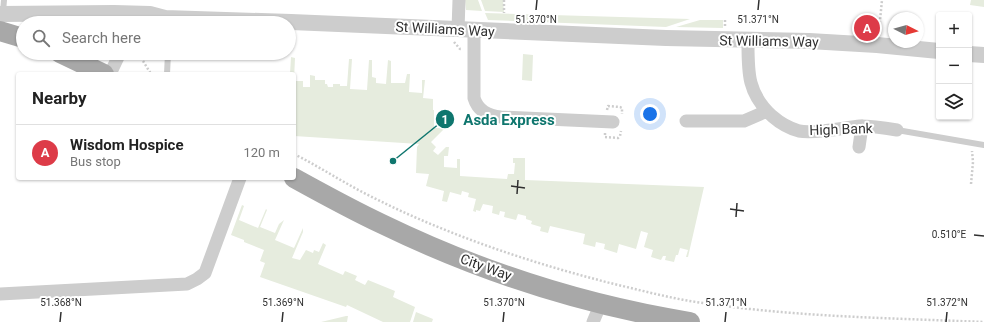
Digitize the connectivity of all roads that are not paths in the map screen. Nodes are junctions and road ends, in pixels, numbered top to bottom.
1 (459, 0) edge
2 (2, 15) edge
3 (23, 16) edge
4 (136, 16) edge
5 (156, 16) edge
6 (296, 22) edge
7 (16, 30) edge
8 (474, 31) junction
9 (455, 35) junction
10 (748, 40) junction
11 (936, 51) edge
12 (972, 54) edge
13 (984, 55) edge
14 (75, 60) edge
15 (117, 60) edge
16 (168, 60) edge
17 (100, 72) edge
18 (111, 72) edge
19 (167, 72) edge
20 (767, 111) junction
21 (686, 121) dead end
22 (613, 122) dead end
23 (862, 126) junction
24 (897, 130) joint
25 (984, 144) edge
26 (859, 147) dead end
27 (296, 179) edge
28 (239, 180) edge
29 (0, 294) edge
30 (601, 304) junction
31 (592, 322) edge
32 (690, 322) edge

1 - 9 street
2 - 3 street, St Williams Way
2 - 7 main road
4 - 5 street, St Williams Way
6 - 9 street, St Williams Way
8 - 9 street, St Williams Way
8 - 10 street, St Williams Way
8 - 22 street
10 - 11 street, St Williams Way
10 - 20 street, High Bank
12 - 13 street
14 - 17 main road
15 - 18 street
16 - 19 lane
20 - 21 street
20 - 23 street, High Bank
23 - 24 street, High Bank
23 - 26 street
24 - 25 lane
27 - 30 main road, City Way
28 - 29 street
30 - 31 street
30 - 32 main road, City Way

